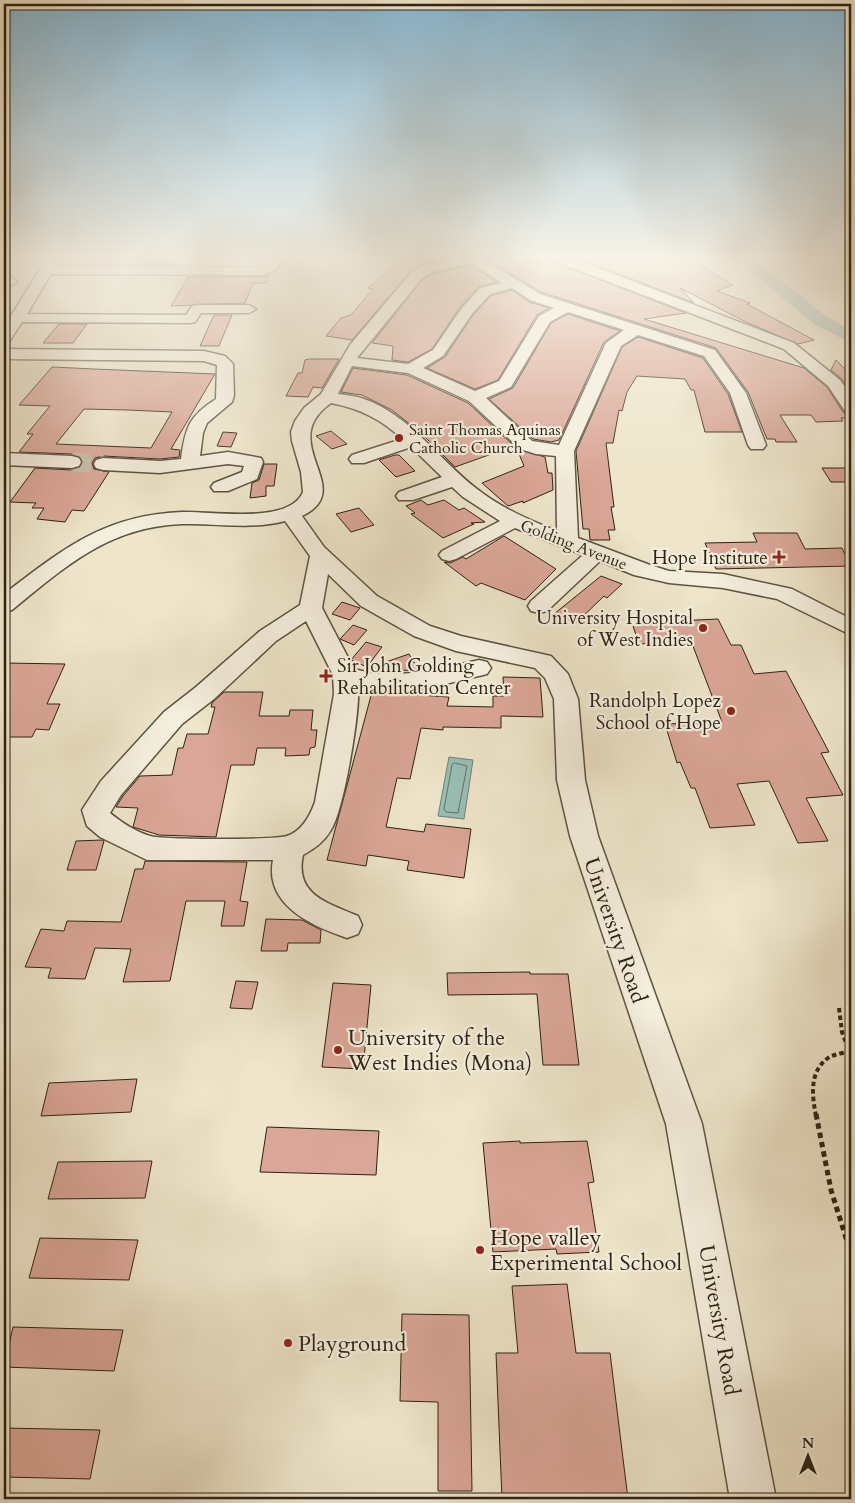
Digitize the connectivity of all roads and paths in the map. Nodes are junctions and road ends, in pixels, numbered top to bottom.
1 (372, 330) edge
2 (454, 330) edge
3 (537, 330) edge
4 (635, 330) joint
5 (748, 330) edge
6 (4, 354) edge
7 (347, 360) junction
8 (411, 370) junction
9 (328, 397) junction
10 (474, 398) junction
11 (851, 407) edge
12 (413, 441) junction
13 (757, 445) dead end
14 (565, 452) junction
15 (4, 459) edge
16 (358, 459) dead end
17 (72, 462) tunnel mouth
18 (190, 462) junction
19 (103, 464) tunnel mouth
20 (454, 480) junction
21 (221, 487) dead end
22 (406, 496) dead end
23 (290, 514) junction
24 (514, 521) junction
25 (568, 541) junction
26 (597, 553) junction
27 (321, 554) junction
28 (449, 555) dead end
29 (4, 605) edge
30 (539, 606) dead end
31 (311, 608) junction
32 (851, 628) edge
33 (479, 668) dead end
34 (345, 675) junction
35 (290, 848) junction
36 (347, 925) dead end
37 (839, 1008) dead end
38 (850, 1051) edge
39 (851, 1254) edge
40 (753, 1499) edge

1 - 7 street
2 - 8 street
3 - 10 street
4 - 13 street
4 - 14 street
5 - 11 street
6 - 18 street
7 - 8 street
7 - 9 street
8 - 10 street
9 - 12 street, Golding Avenue
9 - 23 street
10 - 14 street
12 - 16 street
12 - 20 street, Golding Avenue
14 - 25 street
15 - 17 street
18 - 19 street
18 - 21 street
20 - 22 street
20 - 24 street, Golding Avenue
23 - 27 street, University Road
23 - 29 street
24 - 25 street, Golding Avenue
24 - 28 street
25 - 26 street, Golding Avenue
26 - 30 street
26 - 32 street, Golding Avenue
27 - 31 street
27 - 40 street, University Road
31 - 34 street
31 - 35 street
33 - 34 street
34 - 35 street
35 - 36 street
37 - 38 path
38 - 39 path

